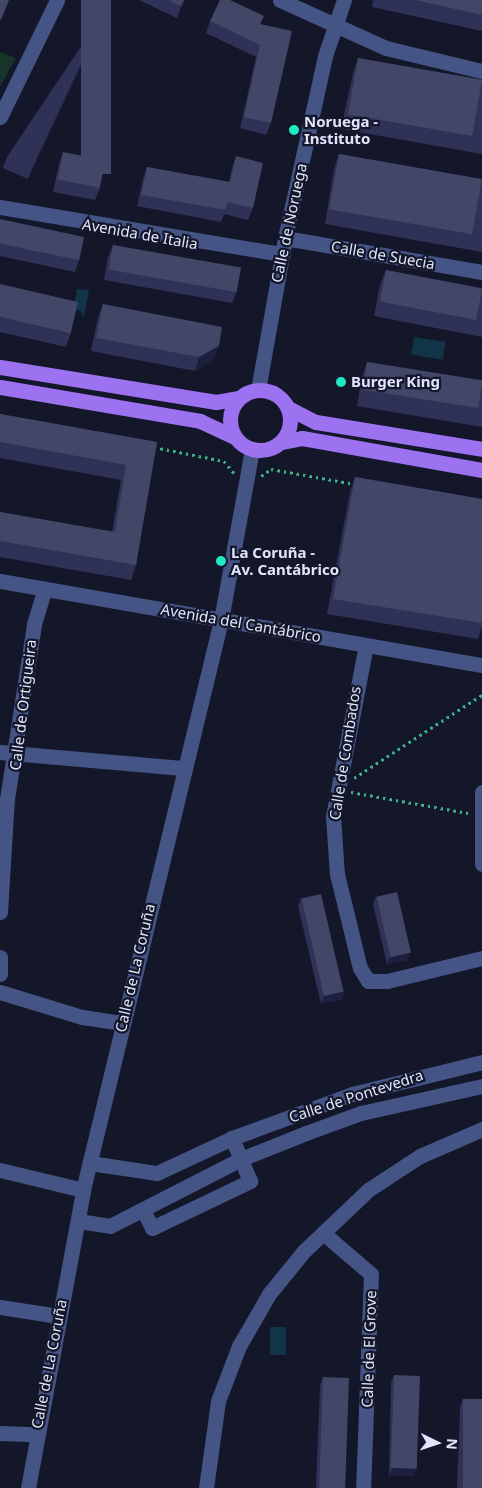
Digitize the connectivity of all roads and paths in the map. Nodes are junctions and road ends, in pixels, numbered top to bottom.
1 (57, 0) edge
2 (280, 0) edge
3 (344, 0) edge
4 (336, 27) junction
5 (482, 71) edge
6 (0, 117) edge
7 (0, 207) edge
8 (285, 238) junction
9 (282, 254) junction
10 (482, 272) edge
11 (0, 367) edge
12 (0, 387) edge
13 (258, 390) junction
14 (239, 398) junction
15 (288, 408) junction
16 (234, 437) junction
17 (282, 442) junction
18 (482, 449) edge
19 (252, 450) junction
20 (482, 470) edge
21 (0, 581) edge
22 (45, 589) junction
23 (221, 620) junction
24 (366, 645) junction
25 (482, 665) edge
26 (482, 696) edge
27 (0, 752) edge
28 (17, 755) junction
29 (182, 768) junction
30 (336, 789) junction
31 (482, 792) edge
32 (480, 814) junction
33 (482, 864) edge
34 (0, 912) edge
35 (0, 957) edge
36 (482, 958) edge
37 (0, 974) edge
38 (0, 992) edge
39 (122, 1022) junction
40 (482, 1062) edge
41 (482, 1086) edge
42 (482, 1129) edge
43 (232, 1138) junction
44 (241, 1159) junction
45 (90, 1163) junction
46 (0, 1170) edge
47 (84, 1190) junction
48 (143, 1210) junction
49 (79, 1221) junction
50 (323, 1233) junction
51 (0, 1308) edge
52 (58, 1316) junction
53 (0, 1433) edge
54 (35, 1434) junction
55 (28, 1488) edge
56 (206, 1488) edge
57 (364, 1488) edge

1 - 6 street
2 - 4 street
3 - 4 street, Calle de Noruega
4 - 5 street
4 - 8 street, Calle de Noruega
7 - 9 street, Avenida de Italia
8 - 9 street, Calle de Noruega
8 - 10 street, Calle de Suecia
9 - 13 street, Calle de Noruega
11 - 14 main road
12 - 16 main road
13 - 14 main road
13 - 15 main road
14 - 16 main road
15 - 17 main road
15 - 18 main road
16 - 19 main road
17 - 19 main road
17 - 20 main road
19 - 23 street, Calle de La Coruña
21 - 22 street, Avenida del Cantábrico
22 - 23 street, Avenida del Cantábrico
22 - 28 street, Calle de Ortigueira
23 - 24 street, Avenida del Cantábrico
23 - 29 street, Calle de La Coruña
24 - 25 street, Avenida del Cantábrico
24 - 30 street, Calle de Combados
26 - 30 path
27 - 28 street
28 - 29 street
28 - 34 street, Calle de Ortigueira
29 - 39 street, Calle de La Coruña
30 - 32 path
30 - 36 street, Calle de Combados
31 - 32 street
32 - 33 street
35 - 37 street
38 - 39 street
39 - 45 street, Calle de La Coruña
40 - 43 street, Calle de Pontevedra
41 - 44 street, Calle de Pontevedra
42 - 50 street
43 - 44 street
43 - 45 street, Calle de Pontevedra
44 - 48 street, Calle de Pontevedra
44 - 48 street
45 - 47 street, Calle de La Coruña
46 - 47 street
47 - 49 street, Calle de La Coruña
48 - 49 street, Calle de Pontevedra
49 - 52 street, Calle de La Coruña
50 - 56 street
50 - 57 street, Calle de El Grove
51 - 52 street
52 - 54 street, Calle de La Coruña
53 - 54 street
54 - 55 street, Calle de La Coruña

